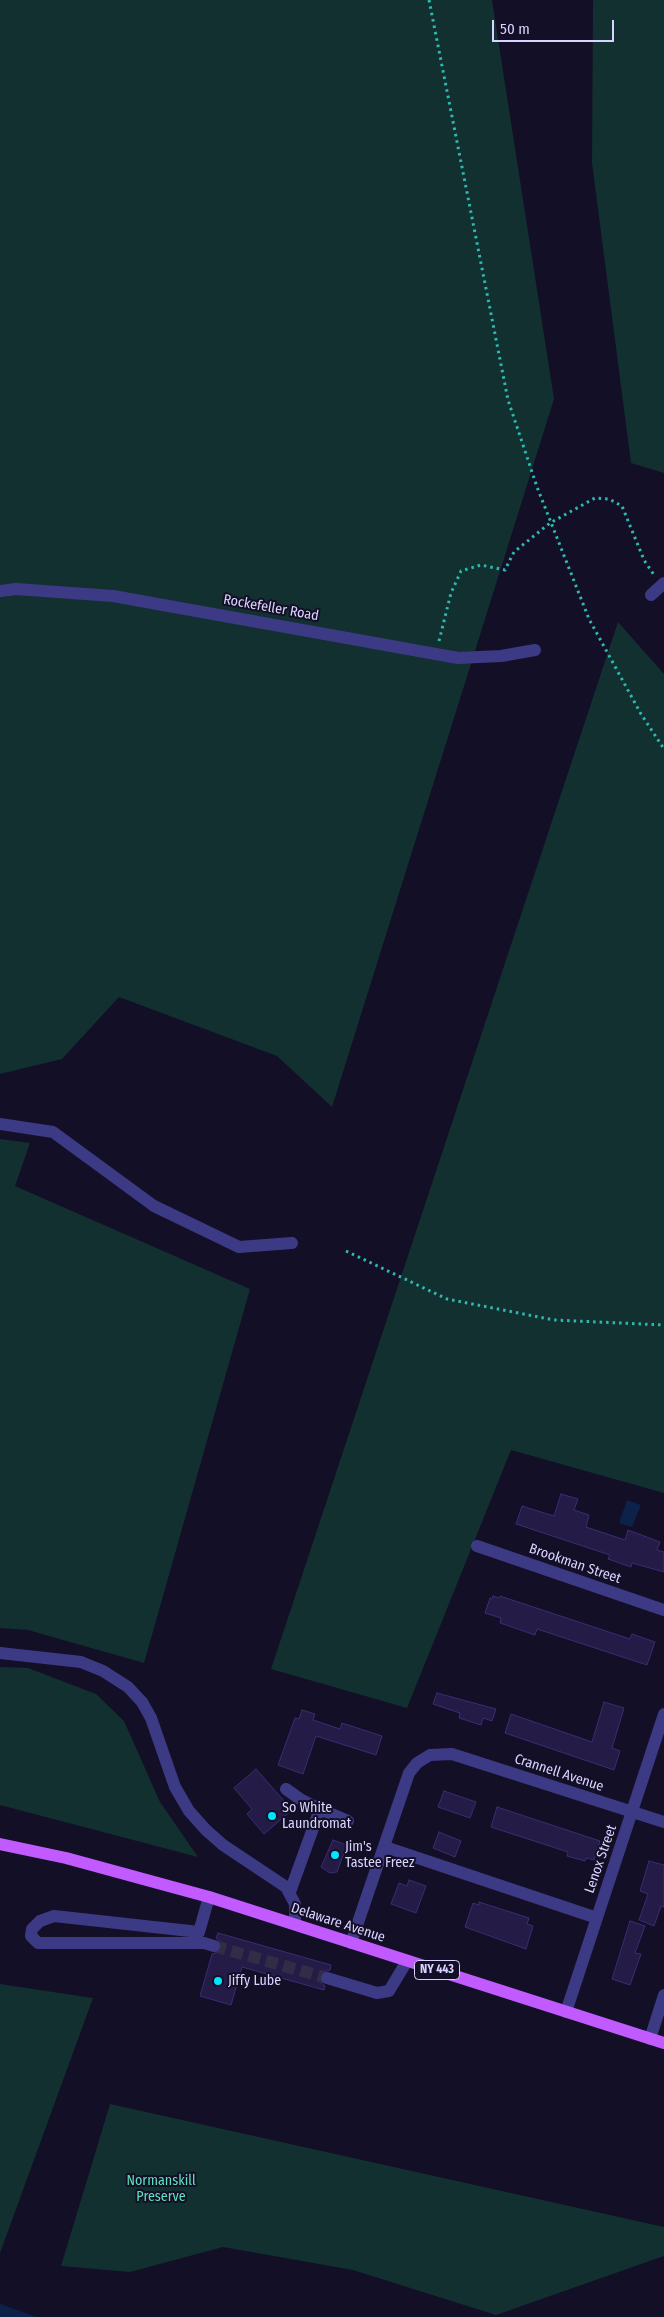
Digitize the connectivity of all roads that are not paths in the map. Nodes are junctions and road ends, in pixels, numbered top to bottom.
1 (663, 584) edge
2 (0, 590) edge
3 (650, 595) dead end
4 (535, 650) dead end
5 (0, 1124) edge
6 (292, 1243) dead end
7 (477, 1546) dead end
8 (664, 1610) edge
9 (0, 1653) edge
10 (664, 1714) edge
11 (286, 1788) dead end
12 (320, 1809) junction
13 (633, 1812) junction
14 (348, 1821) dead end
15 (664, 1822) edge
16 (0, 1844) edge
17 (385, 1846) junction
18 (290, 1892) junction
19 (209, 1897) junction
20 (597, 1918) junction
21 (295, 1924) junction
22 (351, 1943) junction
23 (214, 1946) tunnel mouth
24 (407, 1960) junction
25 (328, 1978) tunnel mouth
26 (664, 1995) edge
27 (566, 2012) junction
28 (650, 2039) junction
29 (664, 2043) edge

1 - 3 street
2 - 4 street, Rockefeller Road
5 - 6 street
7 - 8 street, Brookman Street
9 - 18 street
10 - 13 street, Lenox Street
11 - 12 street
12 - 14 street
12 - 18 street
13 - 15 street, Crannell Avenue
13 - 17 street, Crannell Avenue
13 - 20 street, Lenox Street
16 - 19 main road, Delaware Avenue / NY 443
17 - 20 street
17 - 22 street
18 - 21 street
19 - 21 main road, Delaware Avenue / NY 443
19 - 23 street
20 - 27 street, Lenox Street
21 - 22 main road, Delaware Avenue / NY 443
22 - 24 main road, Delaware Avenue / NY 443
24 - 25 street
24 - 27 main road, Delaware Avenue / NY 443
26 - 28 street
27 - 28 main road, Delaware Avenue / NY 443
28 - 29 main road, Delaware Avenue / NY 443

